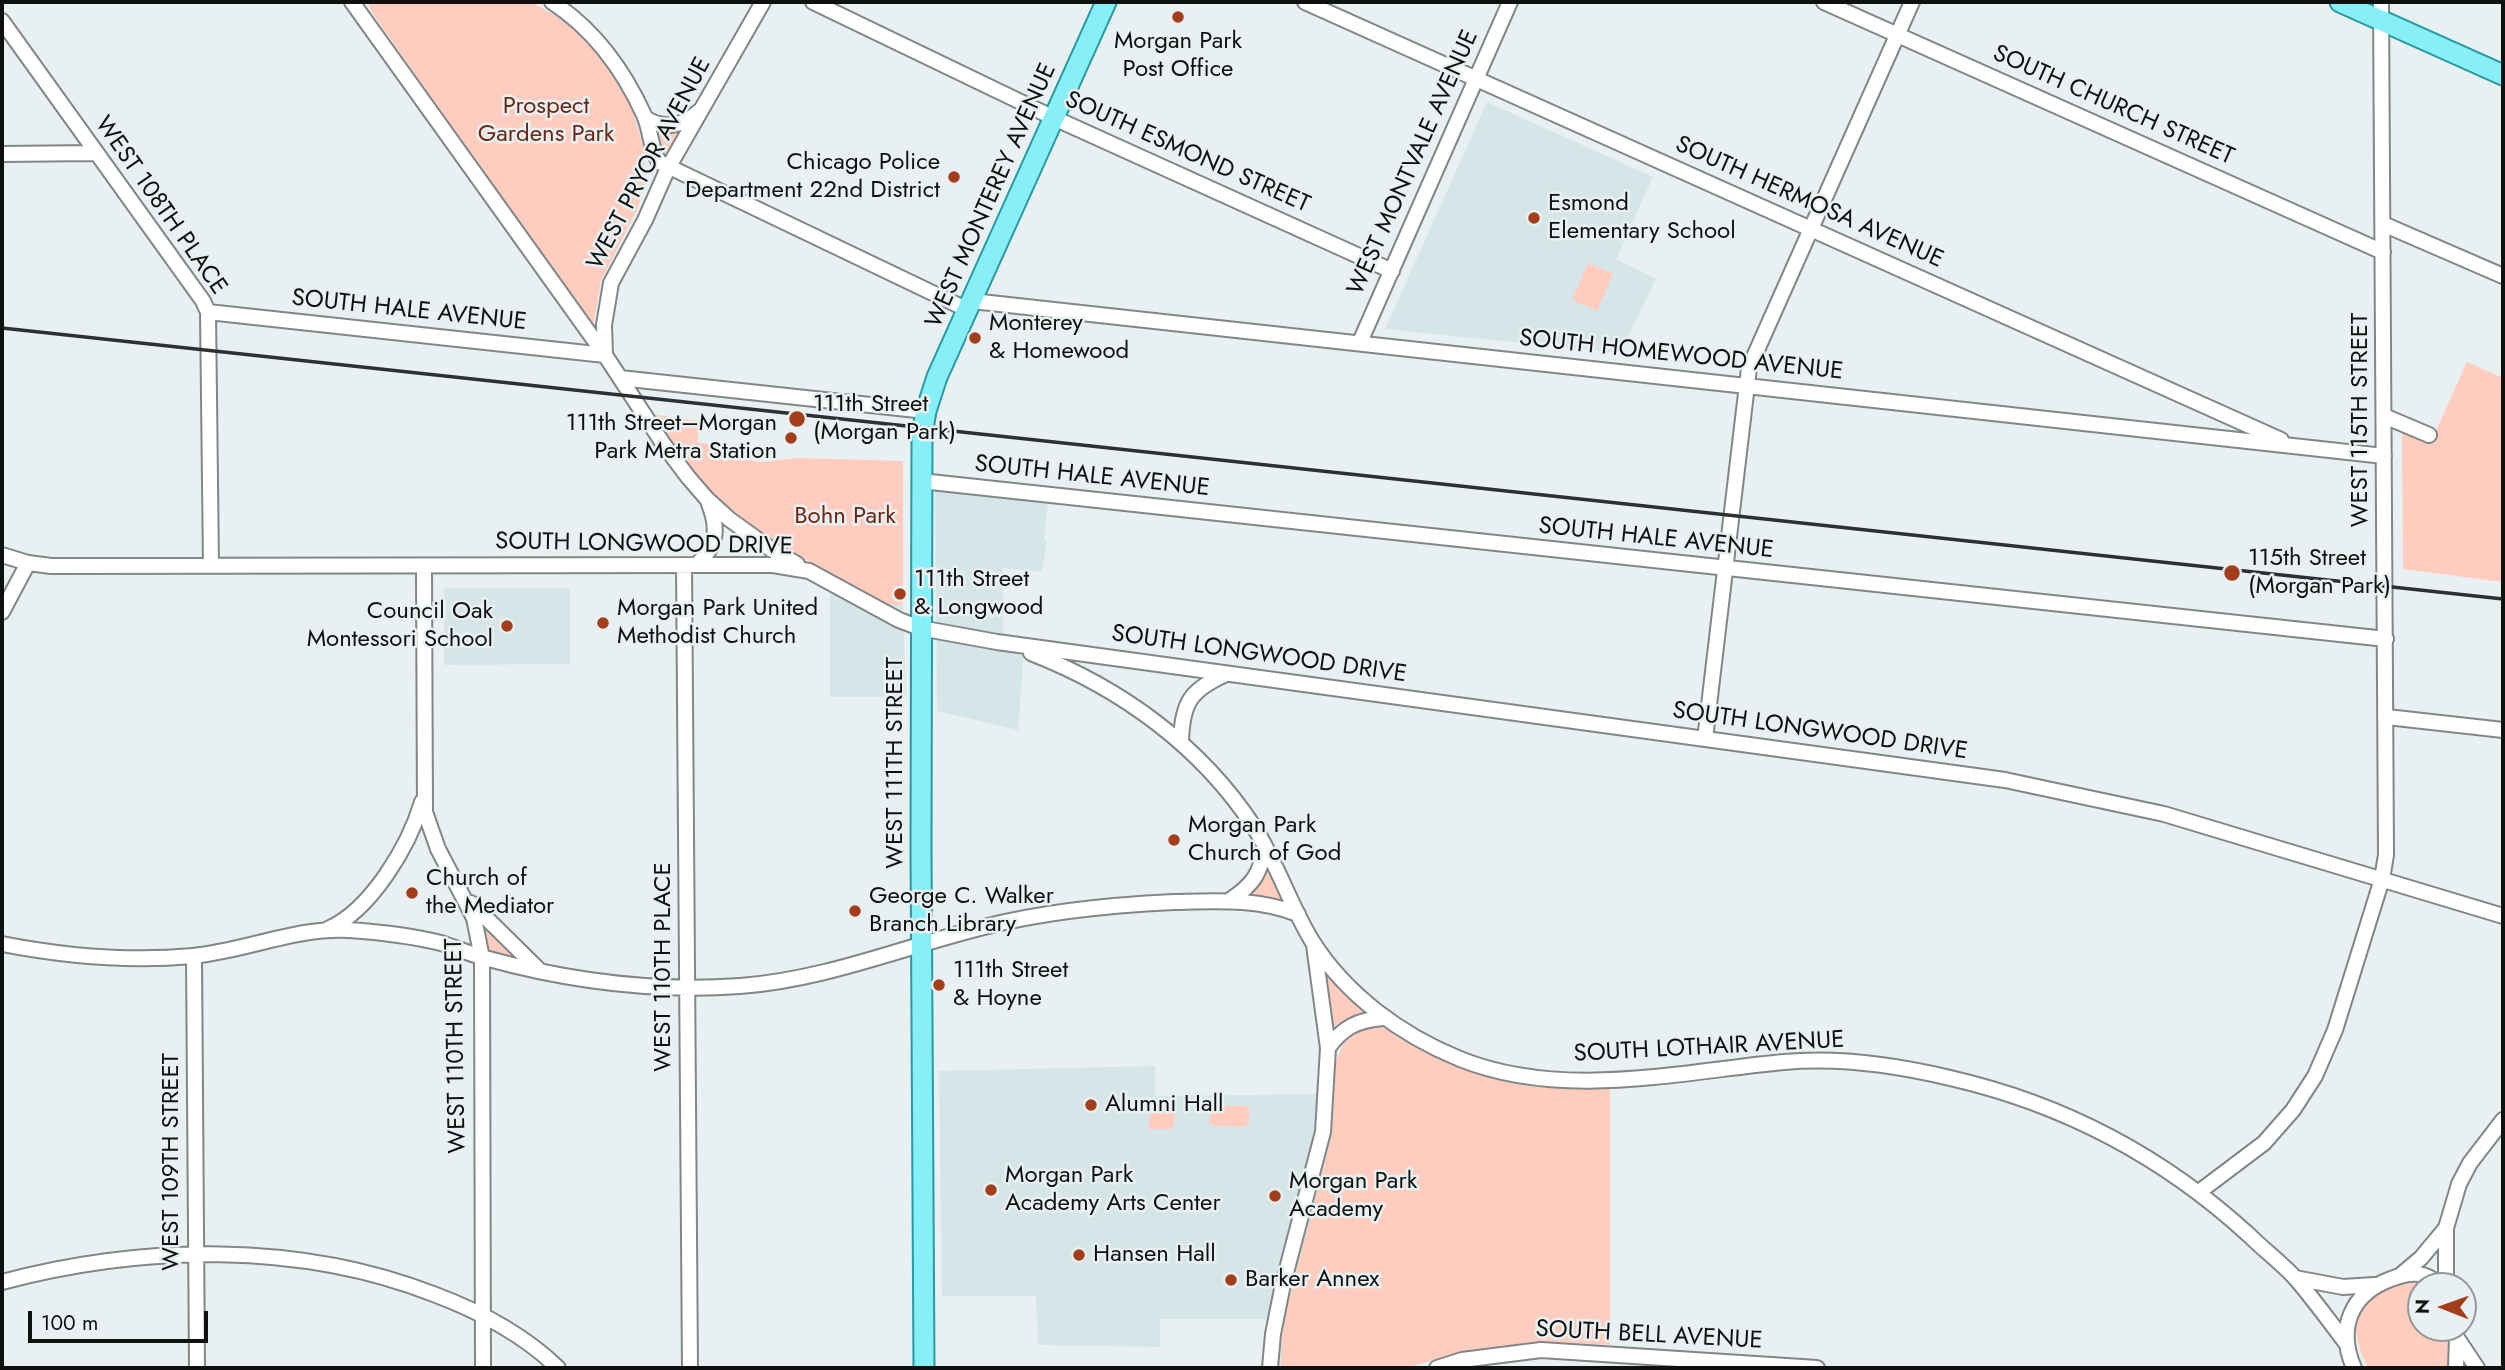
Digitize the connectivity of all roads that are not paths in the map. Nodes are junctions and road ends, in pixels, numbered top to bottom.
1 (352, 2) edge
2 (552, 2) edge
3 (763, 2) edge
4 (813, 2) edge
5 (1107, 2) edge
6 (1305, 2) edge
7 (1510, 2) edge
8 (1824, 2) edge
9 (1912, 2) edge
10 (2340, 2) edge
11 (2381, 11) edge
12 (2, 21) edge
13 (1896, 34) junction
14 (2503, 75) edge
15 (1476, 78) junction
16 (703, 107) junction
17 (645, 118) junction
18 (1054, 118) junction
19 (94, 153) junction
20 (2, 154) edge
21 (668, 168) junction
22 (2383, 224) junction
23 (1811, 229) junction
24 (2383, 252) junction
25 (1392, 271) junction
26 (2503, 276) edge
27 (970, 305) junction
28 (208, 312) junction
29 (1360, 342) junction
30 (605, 355) junction
31 (620, 378) junction
32 (1746, 387) junction
33 (926, 411) junction
34 (2384, 416) junction
35 (2429, 435) dead end
36 (2295, 446) junction
37 (2385, 456) junction
38 (921, 481) junction
39 (707, 499) junction
40 (2, 555) edge
41 (28, 564) junction
42 (690, 565) junction
43 (211, 566) junction
44 (424, 567) junction
45 (1725, 569) junction
46 (809, 571) junction
47 (2, 612) edge
48 (920, 628) junction
49 (2386, 639) junction
50 (996, 642) junction
51 (1228, 673) junction
52 (2386, 717) junction
53 (2503, 730) edge
54 (1705, 739) junction
55 (1181, 742) junction
56 (423, 798) junction
57 (1265, 846) junction
58 (2382, 879) junction
59 (463, 894) junction
60 (1230, 900) junction
61 (1298, 915) junction
62 (2503, 916) edge
63 (324, 930) junction
64 (1313, 943) junction
65 (2, 944) edge
66 (922, 945) junction
67 (194, 956) junction
68 (482, 958) junction
69 (540, 970) junction
70 (687, 989) junction
71 (1383, 1018) junction
72 (1328, 1048) junction
73 (2503, 1120) edge
74 (2199, 1192) junction
75 (2446, 1228) junction
76 (195, 1255) junction
77 (2444, 1272) edge
78 (2407, 1274) edge
79 (2403, 1275) junction
80 (2295, 1278) junction
81 (2, 1282) edge
82 (2374, 1285) junction
83 (482, 1314) junction
84 (2456, 1342) edge
85 (2461, 1342) edge
86 (2346, 1343) junction
87 (1636, 1362) edge
88 (2352, 1366) edge
89 (197, 1368) edge
90 (483, 1368) edge
91 (558, 1368) edge
92 (690, 1368) edge
93 (924, 1368) edge
94 (1270, 1368) edge
95 (1437, 1368) edge
96 (1817, 1368) edge
97 (2456, 1368) edge
98 (2477, 1368) edge

1 - 30 street
2 - 17 street
3 - 16 street, WEST PRYOR AVENUE
4 - 18 street, SOUTH ESMOND STREET
5 - 18 main road, WEST MONTEREY AVENUE
6 - 15 street, SOUTH HERMOSA AVENUE
7 - 15 street, WEST MONTVALE AVENUE
8 - 13 street, SOUTH CHURCH STREET
9 - 13 street
10 - 11 main road
11 - 14 main road
11 - 22 street, WEST 115TH STREET
12 - 19 street, WEST 108TH PLACE
13 - 23 street
13 - 24 street, SOUTH CHURCH STREET
15 - 23 street, SOUTH HERMOSA AVENUE
15 - 25 street, WEST MONTVALE AVENUE
16 - 17 street
16 - 21 street, WEST PRYOR AVENUE
17 - 21 street
18 - 25 street, SOUTH ESMOND STREET
18 - 27 main road, WEST MONTEREY AVENUE
19 - 20 street
19 - 28 street, WEST 108TH PLACE
21 - 27 street, SOUTH HOMEWOOD AVENUE
21 - 30 street, WEST PRYOR AVENUE
22 - 24 street, WEST 115TH STREET
22 - 26 street
23 - 32 street
23 - 36 street, SOUTH HERMOSA AVENUE
24 - 34 street, WEST 115TH STREET
25 - 29 street, WEST MONTVALE AVENUE
27 - 29 street, SOUTH HOMEWOOD AVENUE
27 - 33 main road, WEST MONTEREY AVENUE
28 - 30 street, SOUTH HALE AVENUE
28 - 43 street, WEST 108TH PLACE
29 - 32 street, SOUTH HOMEWOOD AVENUE
30 - 31 street
31 - 33 street
31 - 39 street
32 - 36 street, SOUTH HOMEWOOD AVENUE
32 - 45 street
33 - 38 main road, WEST 111TH STREET
34 - 35 street
34 - 37 street, WEST 115TH STREET
36 - 37 street, SOUTH HOMEWOOD AVENUE
37 - 49 street, WEST 115TH STREET
38 - 45 street, SOUTH HALE AVENUE
38 - 48 main road, WEST 111TH STREET
39 - 42 street
39 - 46 street
40 - 41 street, SOUTH LONGWOOD DRIVE
41 - 43 street, SOUTH LONGWOOD DRIVE
41 - 47 street
42 - 44 street, SOUTH LONGWOOD DRIVE
42 - 46 street, SOUTH LONGWOOD DRIVE
42 - 70 street, WEST 110TH PLACE
43 - 44 street, SOUTH LONGWOOD DRIVE
44 - 56 street, WEST 110TH STREET
45 - 49 street, SOUTH HALE AVENUE
45 - 54 street
46 - 48 street, SOUTH LONGWOOD DRIVE
48 - 50 street, SOUTH LONGWOOD DRIVE
48 - 66 main road, WEST 111TH STREET
49 - 52 street, WEST 115TH STREET
50 - 51 street, SOUTH LONGWOOD DRIVE
50 - 55 street, SOUTH LOTHAIR AVENUE
51 - 54 street, SOUTH LONGWOOD DRIVE
51 - 55 street
52 - 53 street
52 - 58 street, WEST 115TH STREET
54 - 58 street, SOUTH LONGWOOD DRIVE
55 - 57 street, SOUTH LOTHAIR AVENUE
56 - 59 street, WEST 110TH STREET
56 - 63 street
57 - 60 street
57 - 61 street, SOUTH LOTHAIR AVENUE
58 - 62 street, SOUTH LONGWOOD DRIVE
58 - 74 street, WEST 115TH STREET
59 - 68 street, WEST 110TH STREET
59 - 69 street
60 - 61 street
60 - 66 street
61 - 64 street, SOUTH LOTHAIR AVENUE
63 - 67 street
63 - 68 street
64 - 71 street, SOUTH LOTHAIR AVENUE
64 - 72 street
65 - 67 street
66 - 70 street
66 - 93 main road, WEST 111TH STREET
67 - 76 street, WEST 109TH STREET
68 - 69 street
68 - 83 street, WEST 110TH STREET
69 - 70 street
70 - 92 street, WEST 110TH PLACE
71 - 72 street
71 - 74 street, SOUTH LOTHAIR AVENUE
72 - 94 street
73 - 75 street
74 - 80 street, SOUTH LOTHAIR AVENUE
75 - 77 street
75 - 79 street
76 - 81 street
76 - 83 street
76 - 89 street, WEST 109TH STREET
78 - 79 street
79 - 82 street
80 - 82 street
80 - 86 street, SOUTH LOTHAIR AVENUE
82 - 86 street
83 - 90 street, WEST 110TH STREET
83 - 91 street
84 - 97 street
85 - 98 street
86 - 88 street
87 - 95 street, SOUTH BELL AVENUE
87 - 96 street, SOUTH BELL AVENUE

